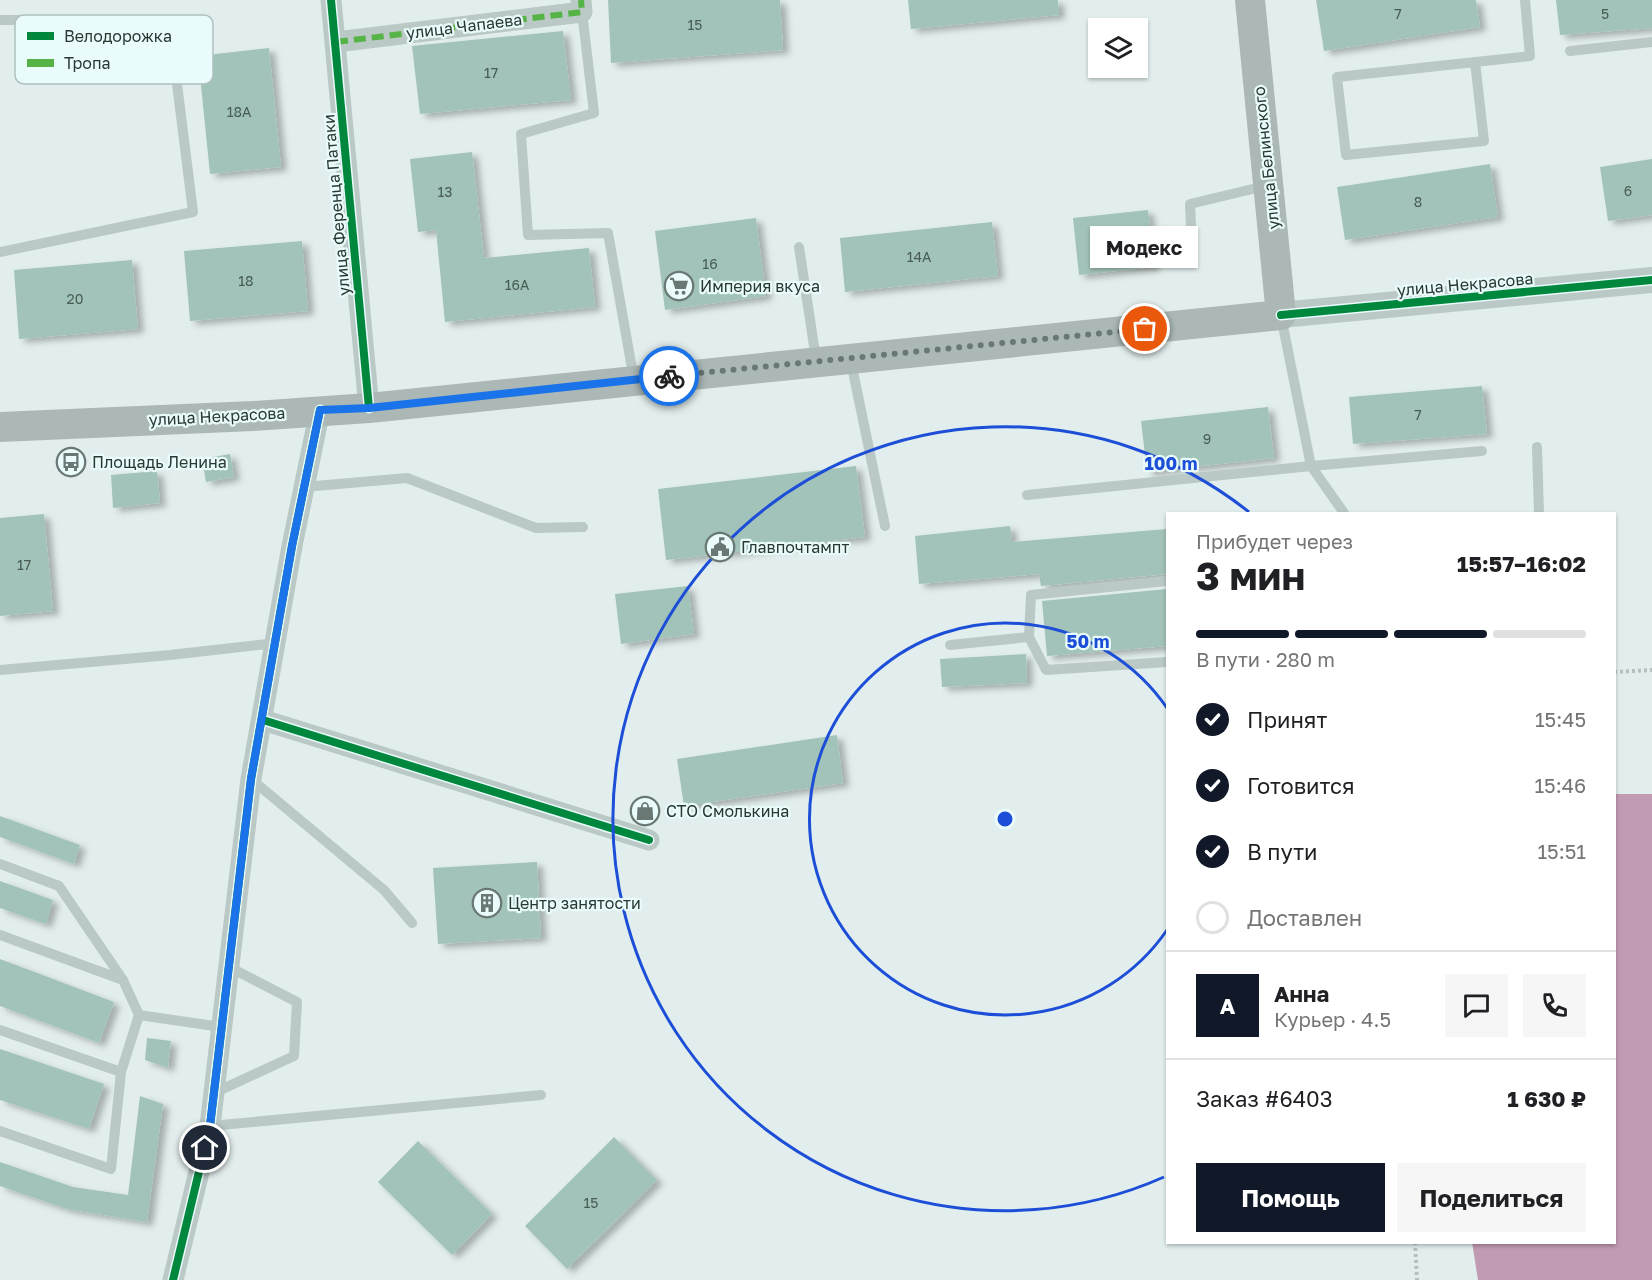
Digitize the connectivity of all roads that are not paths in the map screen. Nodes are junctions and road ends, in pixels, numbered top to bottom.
1 (331, 0) edge
2 (1250, 0) edge
3 (1525, 0) edge
4 (581, 6) edge
5 (336, 42) junction
6 (1652, 42) edge
7 (1570, 51) dead end
8 (1475, 62) junction
9 (177, 84) edge
10 (1268, 186) junction
11 (799, 247) dead end
12 (1192, 247) dead end
13 (0, 252) edge
14 (1652, 280) edge
15 (1281, 315) junction
16 (850, 358) junction
17 (816, 362) junction
18 (634, 380) junction
19 (369, 408) junction
20 (320, 410) junction
21 (0, 427) edge
22 (1537, 447) dead end
23 (1482, 451) dead end
24 (1311, 466) junction
25 (304, 487) junction
26 (1027, 495) dead end
27 (1343, 512) edge
28 (1539, 512) edge
29 (885, 526) dead end
30 (583, 527) dead end
31 (1166, 581) edge
32 (1029, 637) junction
33 (276, 643) junction
34 (950, 645) dead end
35 (1166, 662) edge
36 (0, 670) edge
37 (263, 720) junction
38 (251, 779) junction
39 (649, 840) dead end
40 (0, 864) edge
41 (412, 923) dead end
42 (0, 935) edge
43 (229, 967) junction
44 (123, 980) junction
45 (139, 1015) junction
46 (221, 1027) junction
47 (0, 1030) edge
48 (122, 1072) junction
49 (214, 1093) junction
50 (541, 1095) dead end
51 (210, 1126) junction
52 (0, 1131) edge
53 (173, 1280) edge

1 - 5 street, улица Ференца Патаки
2 - 10 main road, улица Белинского
3 - 8 lane
4 - 5 street, улица Чапаева
4 - 18 lane
5 - 19 street, улица Ференца Патаки
6 - 7 lane
8 - 8 lane
9 - 13 lane
10 - 12 lane
10 - 15 main road, улица Белинского
11 - 17 lane
14 - 15 street, улица Некрасова
15 - 16 main road, улица Некрасова
15 - 24 lane
16 - 17 main road, улица Некрасова
16 - 29 lane
17 - 18 main road, улица Некрасова
18 - 19 main road, улица Некрасова
19 - 20 main road, улица Некрасова
20 - 21 main road, улица Некрасова
20 - 25 street
22 - 28 lane
23 - 24 lane
24 - 26 lane
24 - 27 lane
25 - 30 lane
25 - 33 street
31 - 32 lane
32 - 34 lane
32 - 35 lane
33 - 36 lane
33 - 37 street
37 - 38 street
37 - 39 street
38 - 41 lane
38 - 43 street
40 - 44 lane
42 - 44 lane
43 - 46 street
43 - 49 lane
44 - 45 lane
45 - 46 lane
45 - 48 lane
46 - 49 street
47 - 48 lane
48 - 52 lane
49 - 51 street
50 - 51 lane
51 - 53 street

